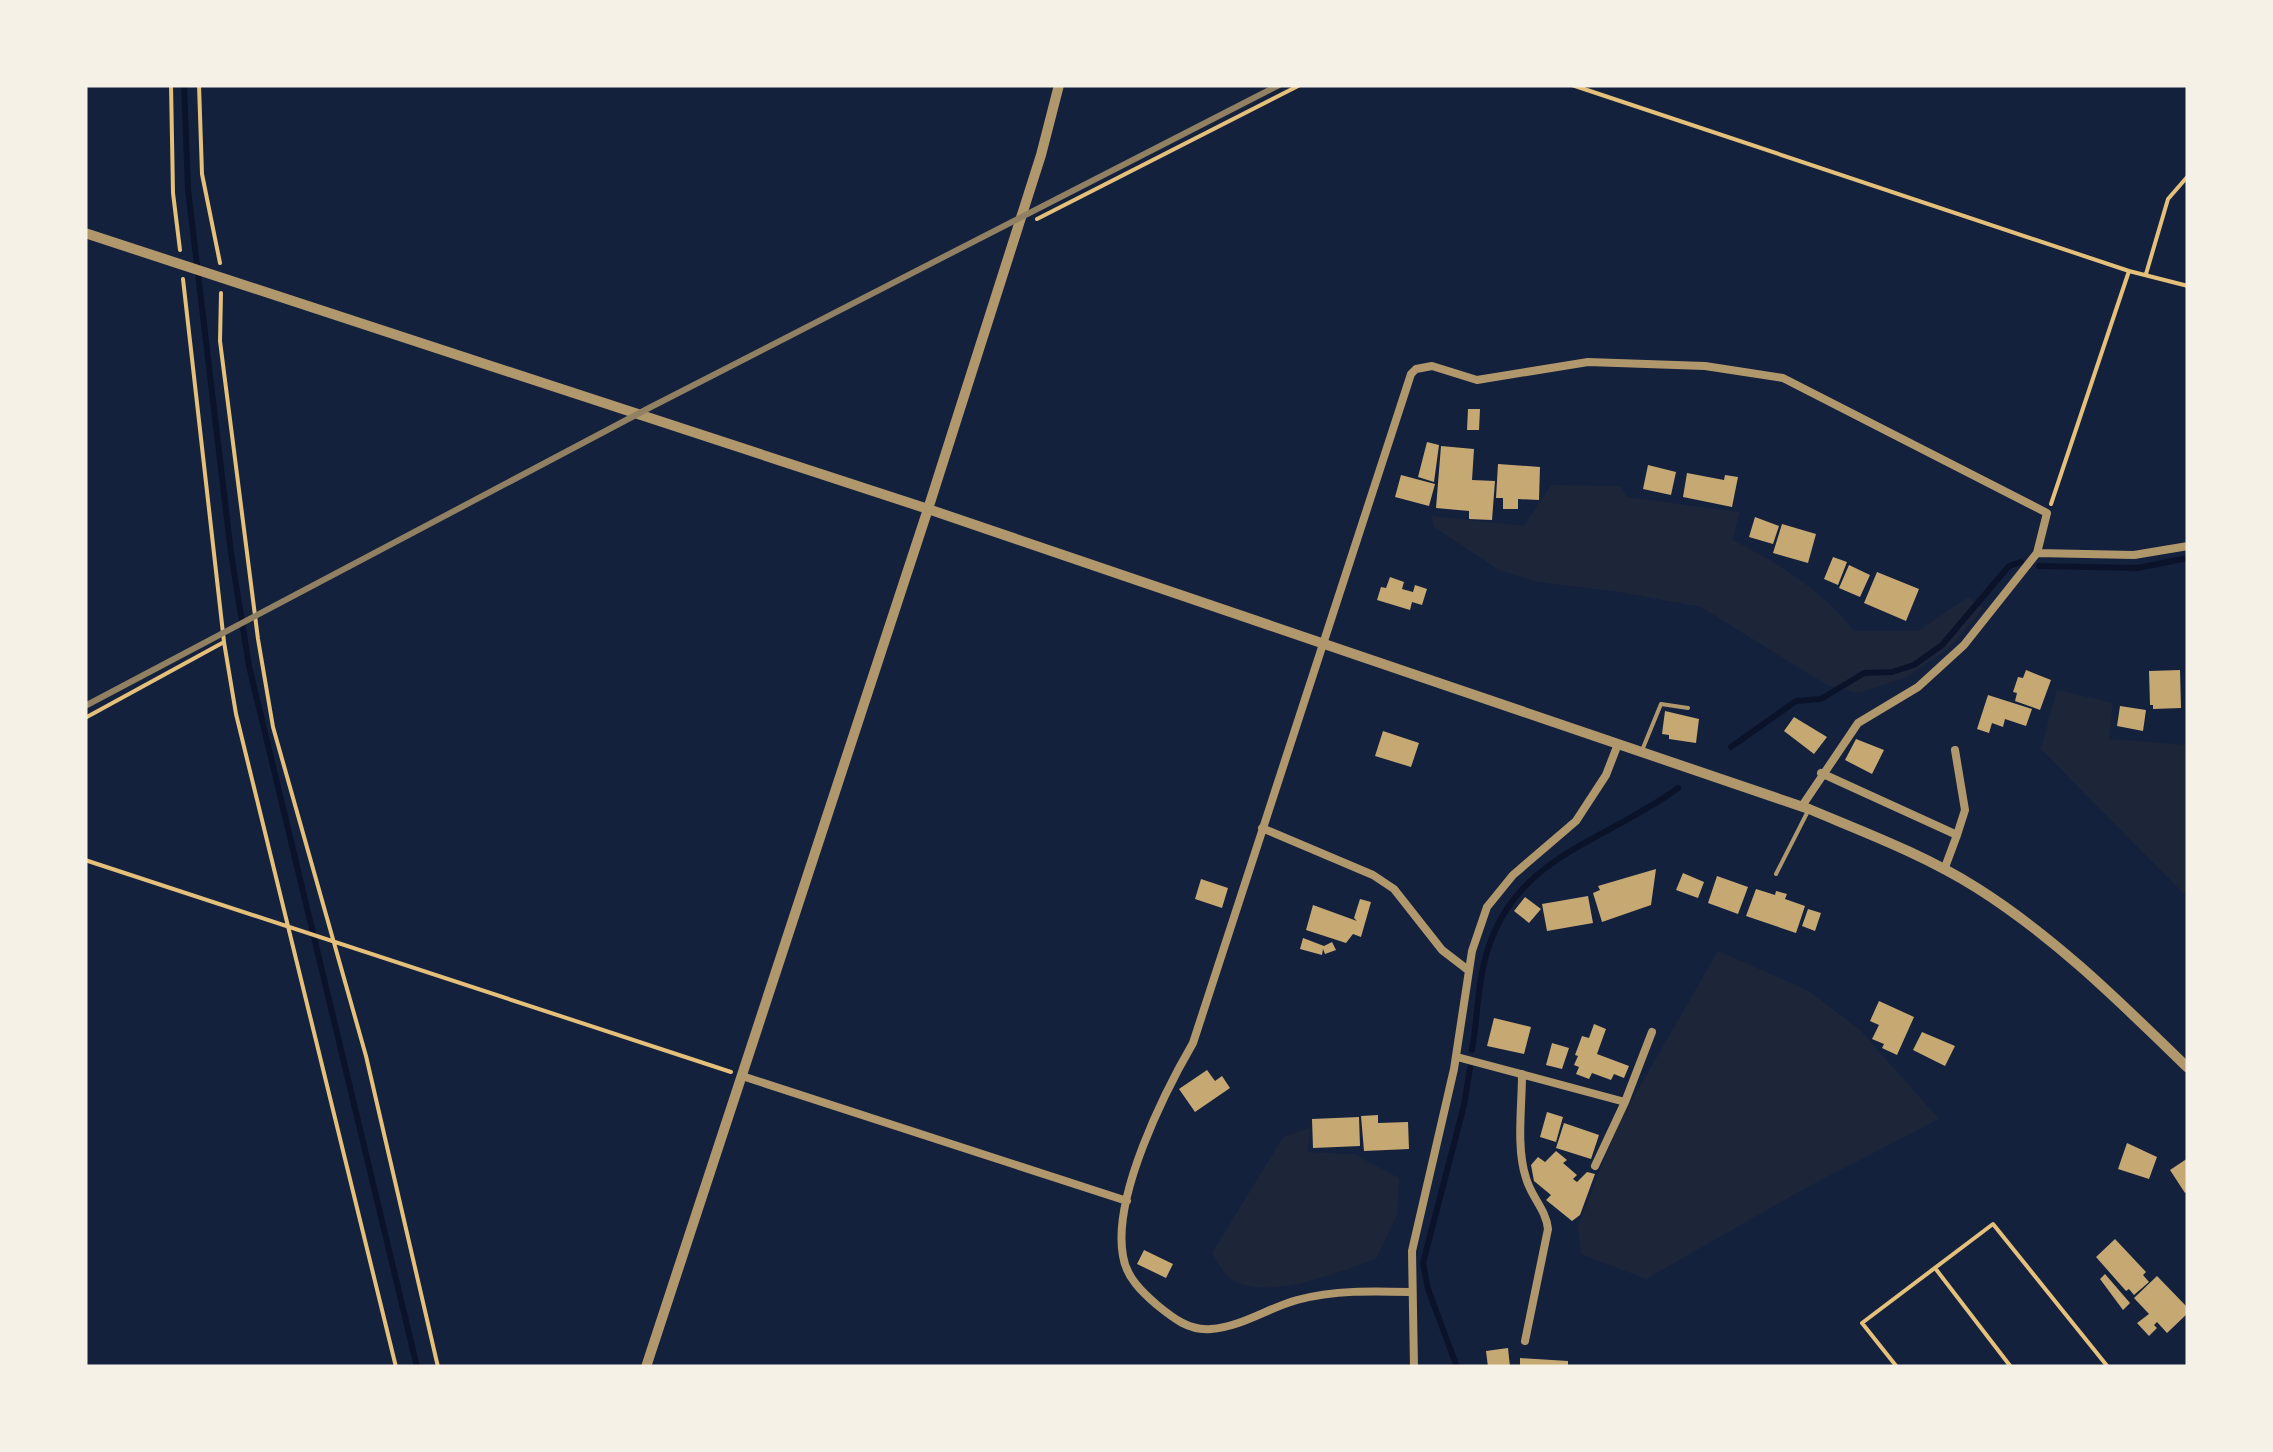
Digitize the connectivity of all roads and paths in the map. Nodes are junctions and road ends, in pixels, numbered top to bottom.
1 (171, 85) edge
2 (199, 85) edge
3 (1060, 85) edge
4 (1300, 85) edge
5 (1572, 85) edge
6 (2188, 176) edge
7 (1035, 220) dead end
8 (85, 233) edge
9 (185, 265) junction
10 (2129, 272) junction
11 (2146, 274) junction
12 (218, 276) junction
13 (2188, 286) edge
14 (928, 509) junction
15 (2048, 513) junction
16 (2188, 546) edge
17 (2037, 553) junction
18 (224, 642) junction
19 (1324, 644) junction
20 (1688, 708) dead end
21 (85, 718) edge
22 (1618, 744) junction
23 (1955, 750) dead end
24 (1641, 752) junction
25 (1821, 773) junction
26 (1806, 807) junction
27 (1262, 828) junction
28 (1957, 835) junction
29 (85, 860) edge
30 (1944, 870) junction
31 (1776, 874) dead end
32 (290, 926) junction
33 (333, 940) junction
34 (1468, 970) junction
35 (1652, 1032) dead end
36 (1457, 1057) junction
37 (2188, 1068) edge
38 (1522, 1074) junction
39 (742, 1076) junction
40 (1625, 1102) junction
41 (1596, 1166) dead end
42 (1127, 1201) junction
43 (1935, 1268) junction
44 (1410, 1292) junction
45 (1524, 1342) dead end
46 (396, 1367) edge
47 (438, 1367) edge
48 (646, 1367) edge
49 (1414, 1367) edge
50 (1896, 1367) edge
51 (2010, 1367) edge
52 (2108, 1367) edge

1 - 9 path
2 - 12 path
3 - 14 street
4 - 7 path
5 - 10 path
6 - 11 path
8 - 9 street
9 - 12 street
9 - 18 path
10 - 11 path
10 - 15 path
11 - 13 path
12 - 14 street
12 - 33 path
14 - 19 street
14 - 39 street
15 - 17 street
15 - 19 street
16 - 17 street
17 - 25 street
18 - 21 path
18 - 32 path
19 - 22 street
19 - 27 street
20 - 24 lane
22 - 24 street
22 - 34 street
23 - 28 street
24 - 26 street
25 - 26 street
25 - 28 street
26 - 30 street
26 - 31 lane
27 - 34 street
27 - 42 street
28 - 30 street
29 - 32 path
30 - 37 street
32 - 33 path
32 - 46 path
33 - 39 path
33 - 47 path
34 - 36 street
35 - 40 street
36 - 38 street
36 - 44 street
38 - 40 street
38 - 45 street
39 - 42 street
39 - 48 street
40 - 41 street
42 - 44 street
43 - 50 path
43 - 51 path
43 - 52 path
44 - 49 street

